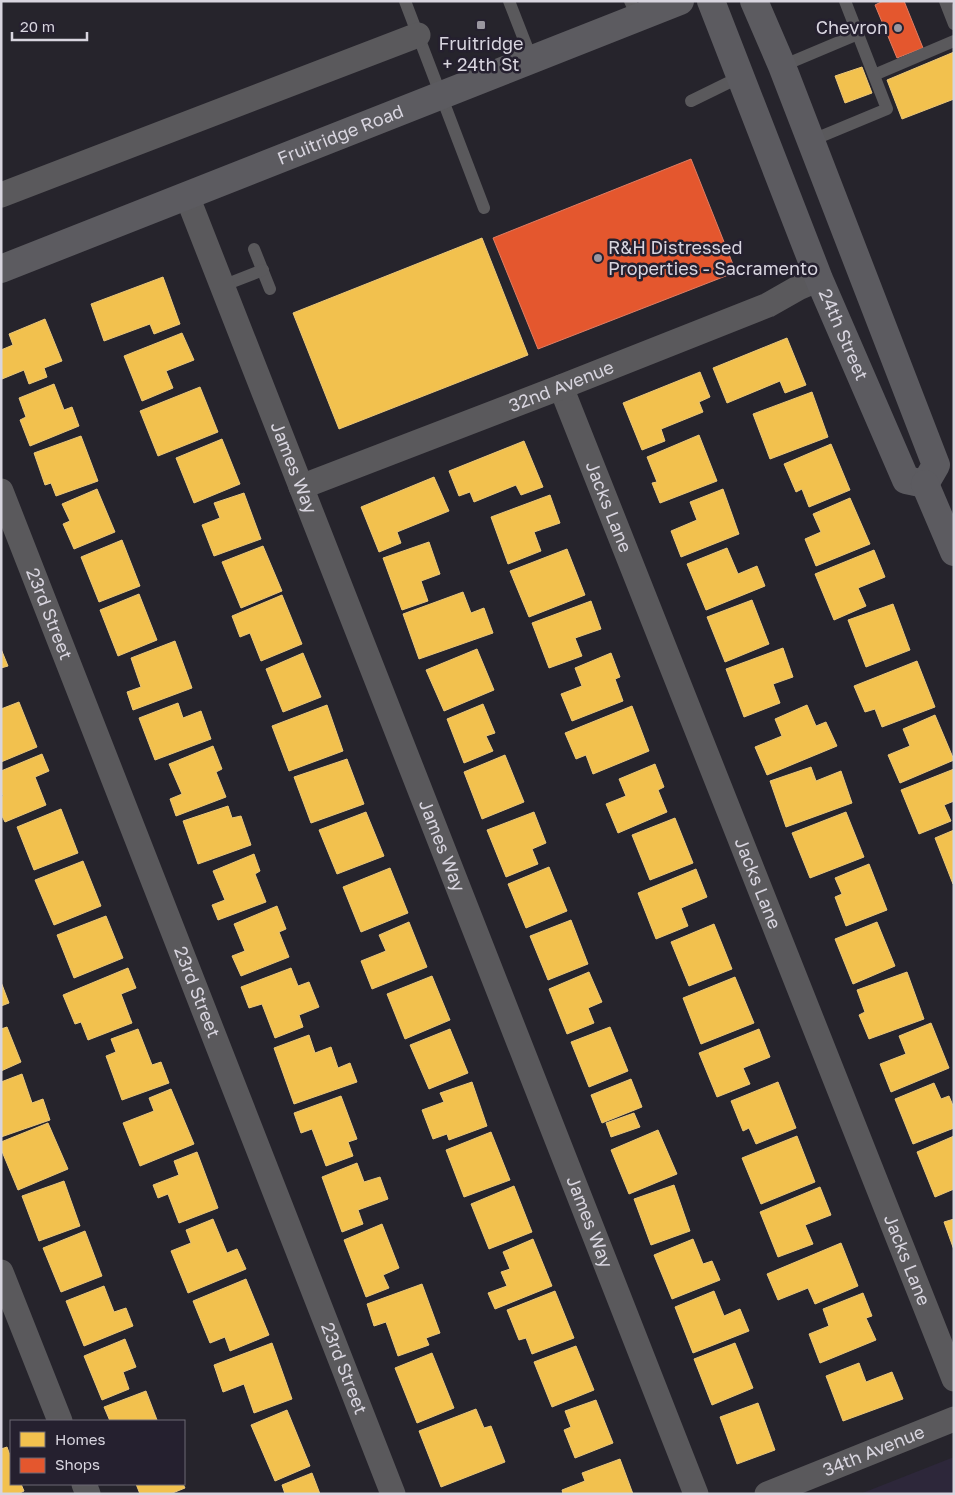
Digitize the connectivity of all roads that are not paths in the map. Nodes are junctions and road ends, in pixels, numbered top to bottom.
1 (405, 1) edge
2 (509, 1) edge
3 (680, 1) edge
4 (711, 1) edge
5 (754, 1) edge
6 (845, 1) edge
7 (945, 1) edge
8 (634, 10) edge
9 (954, 24) edge
10 (858, 34) junction
11 (418, 35) junction
12 (954, 41) edge
13 (532, 60) junction
14 (782, 66) junction
15 (874, 75) junction
16 (740, 77) junction
17 (442, 96) junction
18 (691, 101) dead end
19 (810, 141) junction
20 (1, 195) edge
21 (187, 196) junction
22 (484, 208) dead end
23 (254, 249) dead end
24 (1, 270) edge
25 (263, 270) junction
26 (819, 279) junction
27 (222, 286) junction
28 (270, 289) dead end
29 (561, 387) junction
30 (925, 484) junction
31 (301, 486) junction
32 (1, 491) edge
33 (951, 540) edge
34 (1, 1272) edge
35 (954, 1379) edge
36 (954, 1419) edge
37 (60, 1420) edge
38 (392, 1494) edge
39 (696, 1494) edge
40 (767, 1494) edge

1 - 11 lane
2 - 13 lane
3 - 8 street, Fruitridge Road
4 - 16 street, 24th Street
5 - 14 street, 24th Street
6 - 10 lane
7 - 9 lane
8 - 13 street, Fruitridge Road
10 - 14 lane
10 - 15 lane
11 - 17 lane
11 - 20 street
12 - 15 lane
13 - 17 street, Fruitridge Road
14 - 19 street, 24th Street
15 - 19 lane
16 - 18 lane
16 - 26 street, 24th Street
17 - 21 street, Fruitridge Road
17 - 22 lane
19 - 30 street, 24th Street
21 - 24 street, Fruitridge Road
21 - 27 street, James Way
23 - 25 lane
25 - 27 lane
25 - 28 lane
26 - 29 street, 32nd Avenue
26 - 30 street, 24th Street
27 - 31 street, James Way
29 - 31 street, 32nd Avenue
29 - 35 street, Jacks Lane
30 - 33 street
31 - 39 street, James Way
32 - 38 street, 23rd Street
34 - 37 street
36 - 40 street, 34th Avenue

